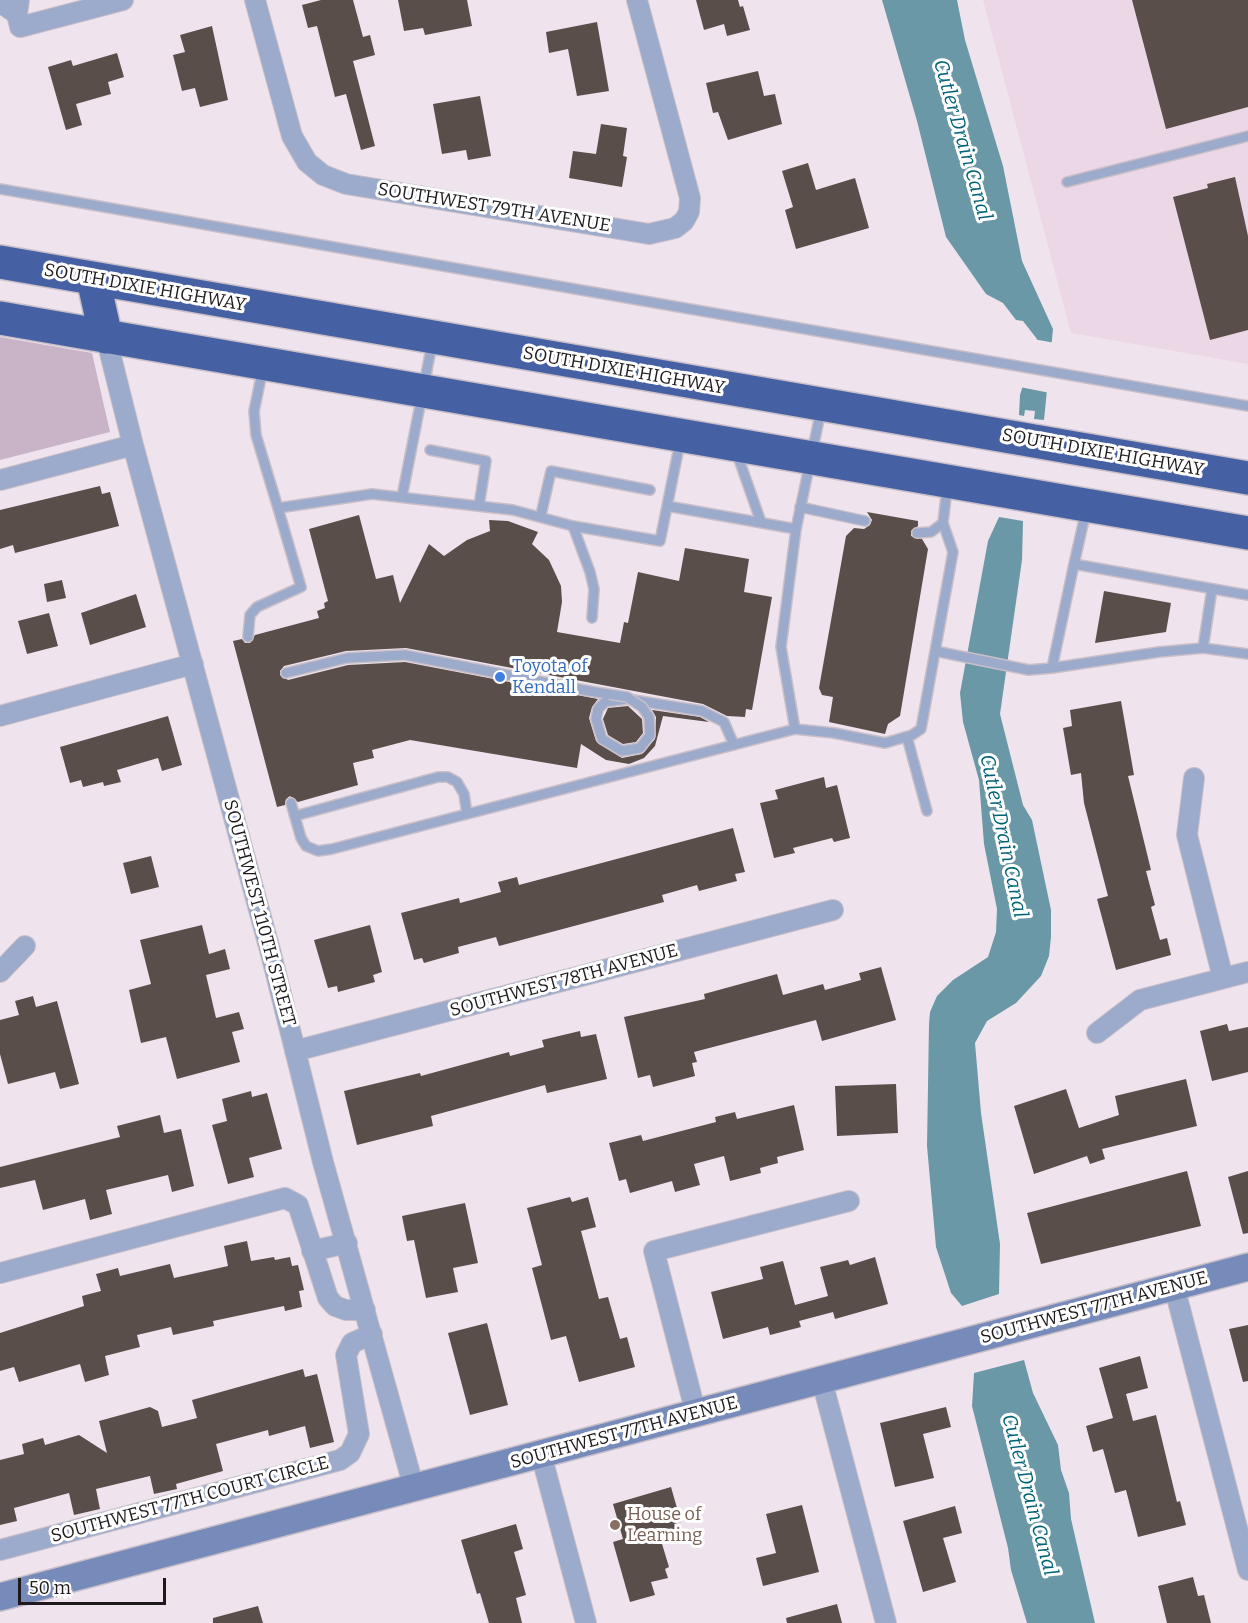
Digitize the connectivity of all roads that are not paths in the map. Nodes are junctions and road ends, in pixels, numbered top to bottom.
1 (123, 0) edge
2 (255, 0) edge
3 (637, 0) edge
4 (15, 10) edge
5 (1248, 136) edge
6 (1067, 182) dead end
7 (0, 189) edge
8 (0, 262) edge
9 (93, 279) junction
10 (0, 318) edge
11 (106, 337) junction
12 (434, 338) junction
13 (264, 364) junction
14 (422, 392) junction
15 (822, 405) junction
16 (1248, 406) edge
17 (681, 437) junction
18 (133, 445) junction
19 (734, 446) junction
20 (430, 450) dead end
21 (810, 459) junction
22 (1248, 478) edge
23 (0, 480) edge
24 (948, 483) junction
25 (650, 490) dead end
26 (402, 497) junction
27 (479, 506) junction
28 (667, 506) junction
29 (1087, 506) junction
30 (800, 507) junction
31 (278, 508) junction
32 (541, 515) junction
33 (865, 521) dead end
34 (761, 522) junction
35 (944, 523) junction
36 (573, 526) junction
37 (796, 529) junction
38 (917, 533) dead end
39 (1248, 533) edge
40 (1074, 564) junction
41 (1212, 589) junction
42 (1248, 595) edge
43 (592, 618) dead end
44 (248, 638) dead end
45 (1203, 648) junction
46 (935, 651) junction
47 (1248, 654) edge
48 (192, 664) junction
49 (1052, 668) junction
50 (286, 673) dead end
51 (0, 716) edge
52 (795, 729) junction
53 (908, 737) junction
54 (734, 745) junction
55 (1194, 778) dead end
56 (291, 803) dead end
57 (927, 811) dead end
58 (467, 813) junction
59 (295, 816) junction
60 (833, 910) dead end
61 (25, 946) dead end
62 (0, 972) edge
63 (1248, 972) edge
64 (1223, 978) junction
65 (1097, 1034) dead end
66 (295, 1051) junction
67 (849, 1201) dead end
68 (347, 1243) junction
69 (310, 1245) junction
70 (1248, 1267) edge
71 (0, 1273) edge
72 (1174, 1286) junction
73 (365, 1310) junction
74 (372, 1334) junction
75 (822, 1381) junction
76 (696, 1414) junction
77 (541, 1454) junction
78 (414, 1488) junction
79 (0, 1550) edge
80 (1248, 1570) edge
81 (0, 1597) edge
82 (586, 1623) edge
83 (886, 1623) edge

1 - 4 street
2 - 3 street, SOUTHWEST 79TH AVENUE
5 - 6 lane
7 - 16 lane
8 - 9 highway, SOUTH DIXIE HIGHWAY
9 - 11 highway
9 - 12 highway, SOUTH DIXIE HIGHWAY
10 - 11 highway
11 - 13 highway
11 - 18 street, SOUTHWEST 110TH STREET
12 - 14 lane
12 - 15 highway, SOUTH DIXIE HIGHWAY
13 - 14 highway
13 - 31 lane
14 - 17 highway
14 - 26 lane
15 - 21 lane
15 - 22 highway, SOUTH DIXIE HIGHWAY
17 - 19 highway
17 - 28 lane
18 - 23 street
18 - 48 street, SOUTHWEST 110TH STREET
19 - 21 highway
19 - 34 lane
20 - 27 lane
21 - 24 highway
21 - 30 lane
24 - 29 highway
24 - 35 lane
25 - 32 lane
26 - 27 lane
26 - 31 lane
27 - 32 lane
28 - 34 lane
28 - 36 lane
29 - 39 highway
29 - 40 lane
30 - 33 lane
30 - 37 lane
31 - 44 lane
32 - 36 lane
34 - 37 lane
35 - 38 lane
35 - 46 lane
36 - 43 lane
37 - 52 lane
40 - 41 lane
40 - 49 lane
41 - 42 lane
41 - 45 lane
45 - 47 lane
45 - 49 lane
46 - 49 lane
46 - 53 lane
48 - 51 street
48 - 66 street, SOUTHWEST 110TH STREET
50 - 54 lane, bridge
52 - 53 lane
52 - 54 lane
53 - 57 lane
54 - 58 lane
55 - 64 street
56 - 59 lane
58 - 59 lane
58 - 59 lane
60 - 66 street, SOUTHWEST 78TH AVENUE
61 - 62 street
63 - 64 street
64 - 65 street
66 - 68 street, SOUTHWEST 110TH STREET
67 - 76 street
68 - 69 street
68 - 73 street, SOUTHWEST 110TH STREET
69 - 71 street
69 - 73 street
70 - 72 street, SOUTHWEST 77TH AVENUE
72 - 75 street, SOUTHWEST 77TH AVENUE
72 - 80 street
73 - 74 street, SOUTHWEST 110TH STREET
74 - 78 street, SOUTHWEST 110TH STREET
74 - 79 street, SOUTHWEST 77TH COURT CIRCLE
75 - 76 street, SOUTHWEST 77TH AVENUE
75 - 83 street
76 - 77 street, SOUTHWEST 77TH AVENUE
77 - 78 street, SOUTHWEST 77TH AVENUE
77 - 82 street
78 - 81 street, SOUTHWEST 77TH AVENUE

